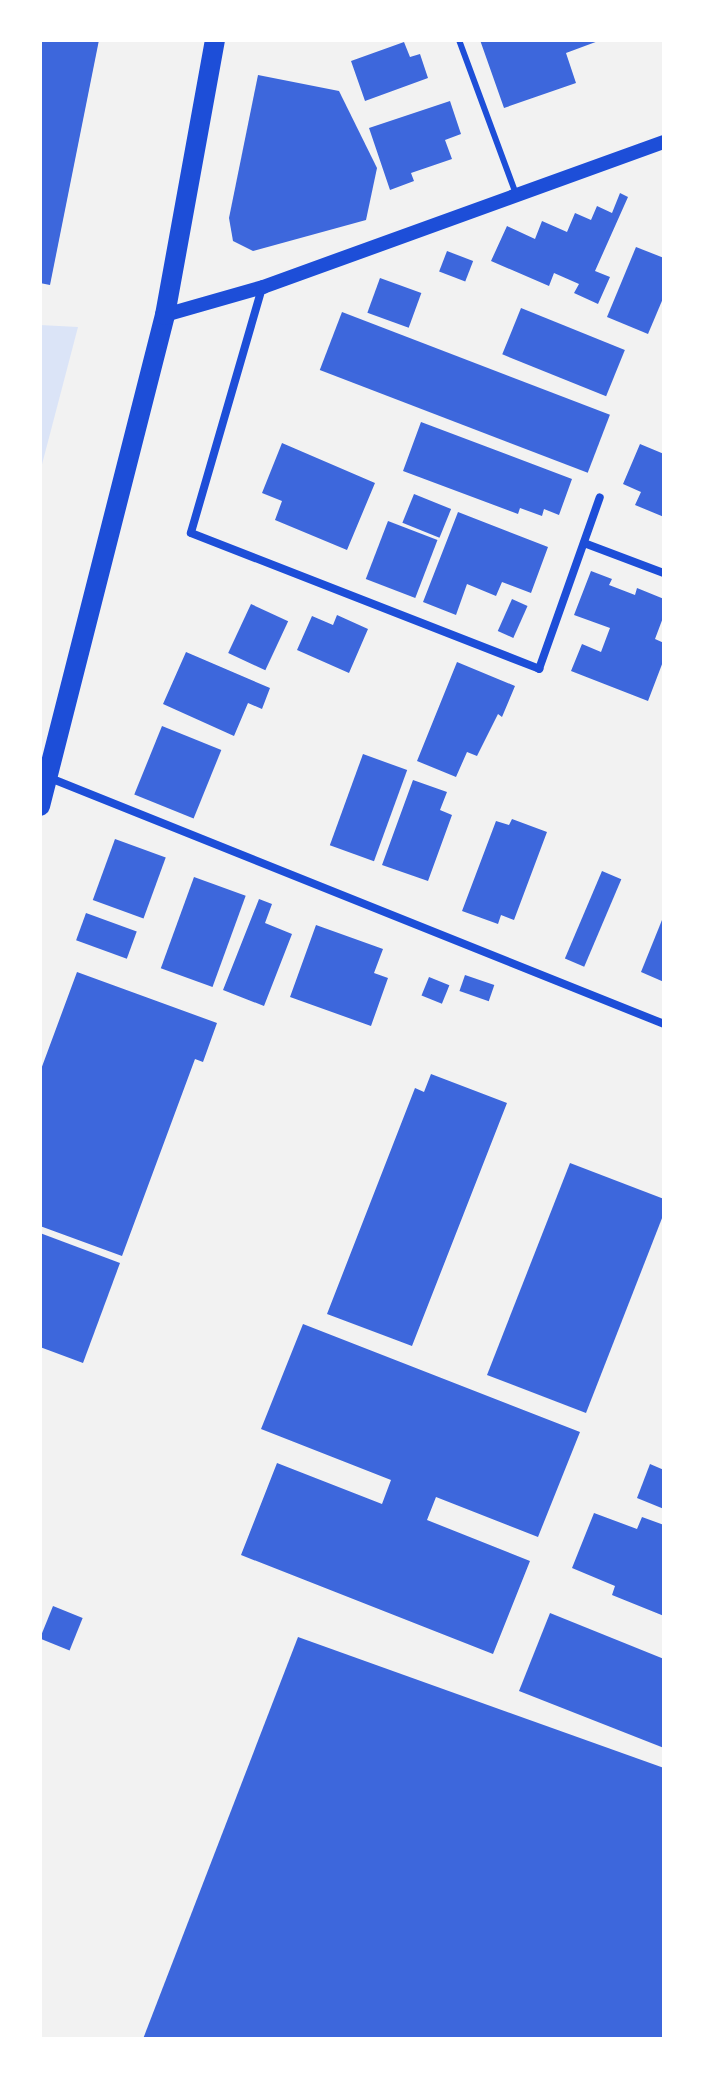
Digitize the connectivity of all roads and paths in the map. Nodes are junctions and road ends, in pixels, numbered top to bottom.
1 (215, 40) edge
2 (459, 40) edge
3 (664, 142) edge
4 (516, 195) junction
5 (263, 287) junction
6 (165, 315) junction
7 (600, 497) dead end
8 (584, 543) junction
9 (664, 573) edge
10 (50, 778) junction
11 (40, 806) edge
12 (664, 1024) edge

1 - 6 main road
2 - 4 lane
3 - 4 street
4 - 5 street
5 - 6 street
5 - 8 street
6 - 10 main road
7 - 8 street
8 - 9 street
10 - 11 main road
10 - 12 street

